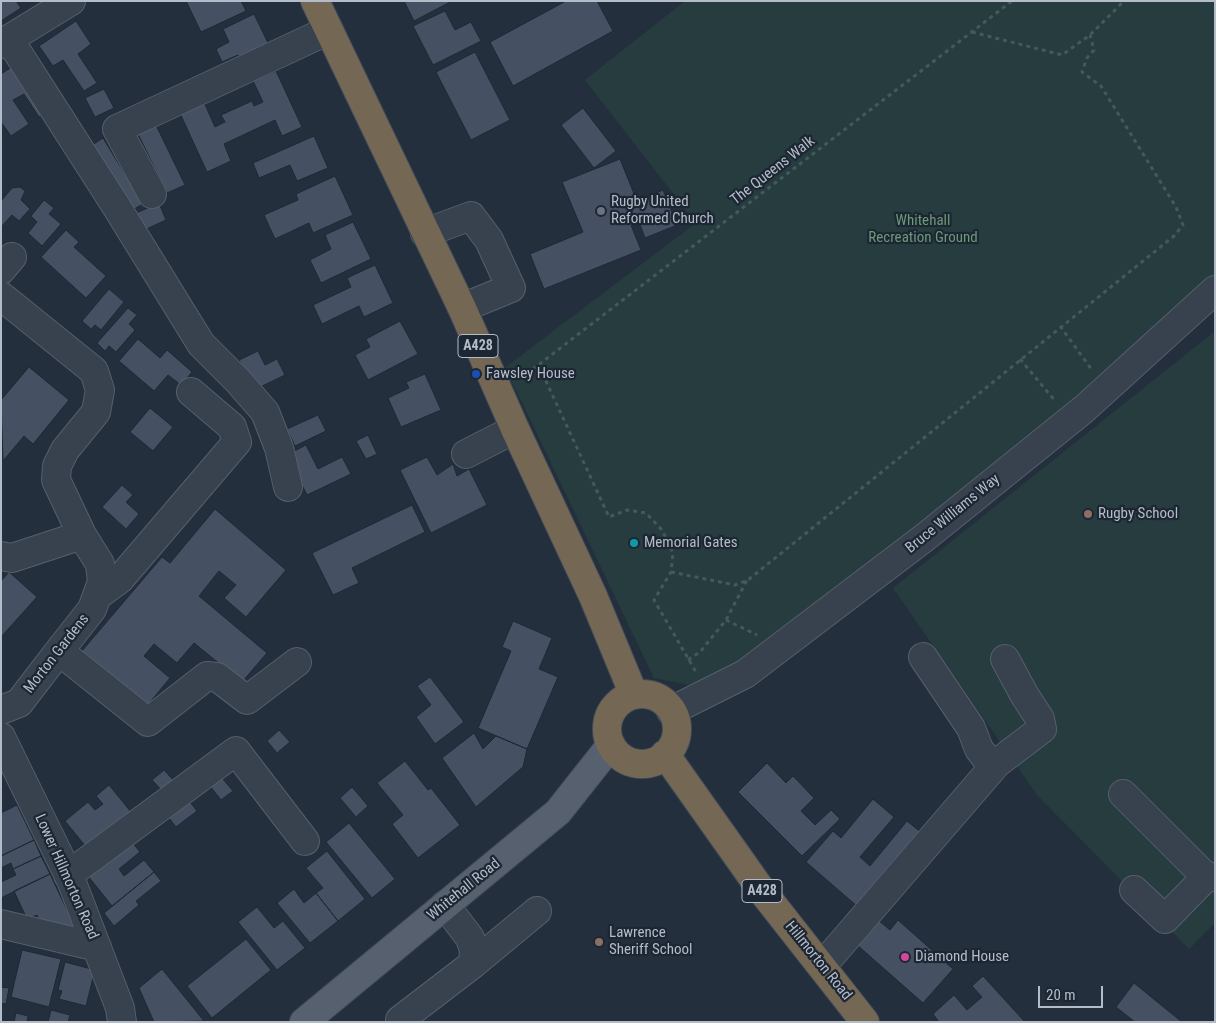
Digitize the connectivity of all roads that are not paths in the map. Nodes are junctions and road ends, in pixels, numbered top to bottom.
1 (72, 1) edge
2 (315, 1) edge
3 (329, 30) junction
4 (5, 42) edge
5 (152, 194) dead end
6 (425, 233) junction
7 (1215, 290) edge
8 (1, 296) edge
9 (462, 308) junction
10 (192, 392) dead end
11 (515, 429) junction
12 (466, 454) dead end
13 (288, 487) dead end
14 (82, 535) junction
15 (1, 556) edge
16 (97, 596) junction
17 (59, 651) junction
18 (923, 657) dead end
19 (1005, 659) dead end
20 (297, 662) dead end
21 (634, 695) junction
22 (1, 710) edge
23 (671, 710) junction
24 (1, 737) edge
25 (611, 745) junction
26 (665, 754) junction
27 (994, 767) junction
28 (1123, 794) dead end
29 (305, 840) dead end
30 (68, 875) junction
31 (1210, 877) edge
32 (1134, 890) dead end
33 (446, 905) junction
34 (537, 911) dead end
35 (1, 924) edge
36 (97, 947) junction
37 (473, 964) junction
38 (822, 966) junction
39 (400, 1020) dead end
40 (122, 1022) edge
41 (304, 1022) edge
42 (865, 1022) edge

1 - 4 street
2 - 3 highway, A428
3 - 5 street
3 - 6 highway, A428
4 - 13 street
6 - 9 highway, A428
6 - 9 street
7 - 23 street, Bruce Williams Way
8 - 14 street, Morton Gardens
9 - 11 highway, A428
10 - 16 street
11 - 12 street
11 - 21 highway, A428
14 - 15 street
14 - 16 street, Morton Gardens
16 - 17 street, Morton Gardens
17 - 20 street
17 - 22 street, Morton Gardens
18 - 27 street
19 - 27 street
21 - 23 highway
21 - 25 highway
23 - 26 highway
24 - 30 street, Lower Hillmorton Road
25 - 26 highway
25 - 33 main road, Whitehall Road
26 - 38 highway, Hillmorton Road / A428
27 - 38 street
28 - 31 street
29 - 30 street
30 - 36 street, Lower Hillmorton Road
31 - 32 street
33 - 37 street
33 - 41 main road, Whitehall Road
34 - 37 street
35 - 36 street
36 - 40 street, Lower Hillmorton Road
37 - 39 street
38 - 42 highway, Hillmorton Road / A428

